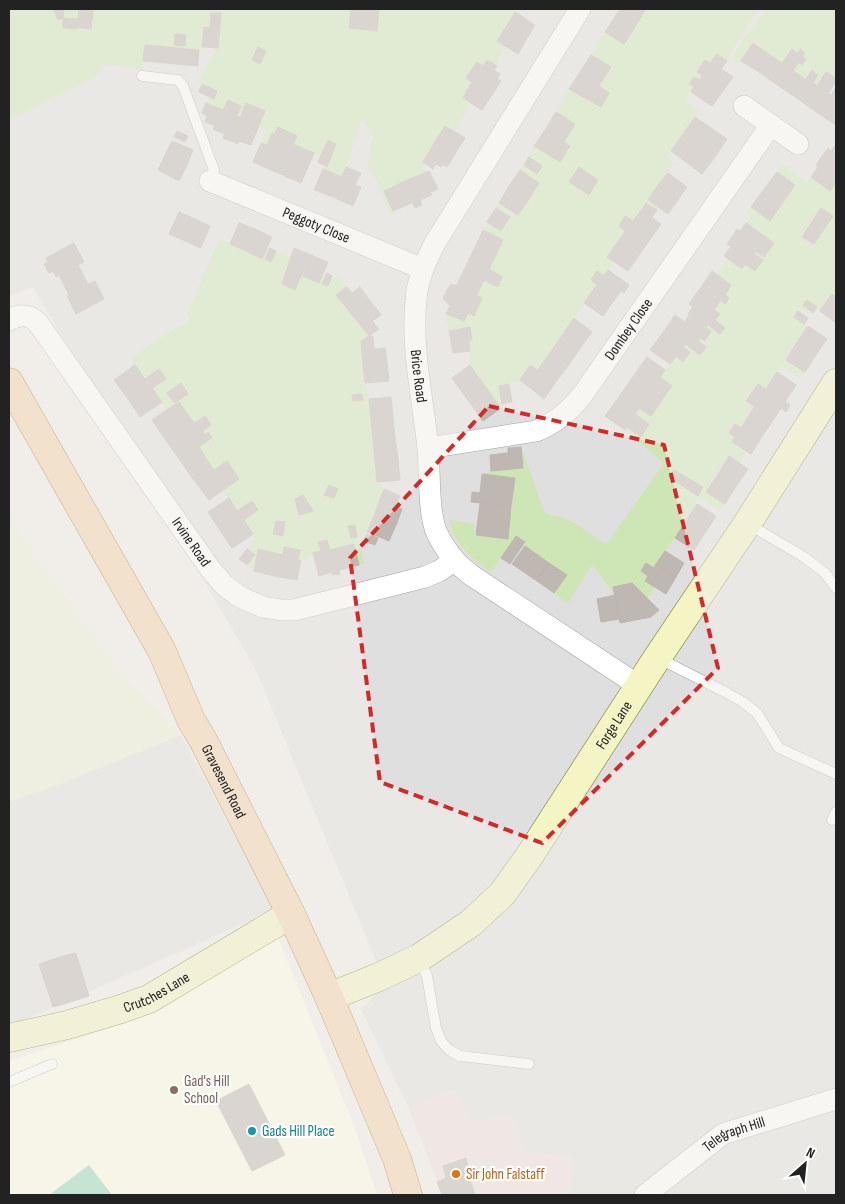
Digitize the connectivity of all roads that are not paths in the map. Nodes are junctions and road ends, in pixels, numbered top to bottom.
1 (580, 9) edge
2 (142, 76) dead end
3 (744, 106) dead end
4 (771, 125) junction
5 (798, 144) dead end
6 (210, 181) joint
7 (423, 269) junction
8 (9, 320) edge
9 (9, 382) edge
10 (836, 384) edge
11 (428, 448) junction
12 (747, 524) junction
13 (454, 561) junction
14 (836, 588) edge
15 (657, 658) junction
16 (639, 686) junction
17 (836, 774) edge
18 (291, 914) junction
19 (419, 958) junction
20 (329, 997) junction
21 (9, 1038) edge
22 (52, 1064) dead end
23 (529, 1064) dead end
24 (9, 1082) edge
25 (836, 1099) edge
26 (408, 1195) edge
27 (645, 1195) edge

1 - 7 street, Brice Road
2 - 6 lane
3 - 4 street
4 - 5 street
4 - 11 street, Dombey Close
6 - 7 street, Peggoty Close
7 - 11 street, Brice Road
8 - 13 street, Irvine Road
9 - 18 main road, Gravesend Road
10 - 12 street, Forge Lane
11 - 13 street, Brice Road
12 - 14 lane
12 - 15 street, Forge Lane
13 - 16 street, Brice Road
15 - 16 street, Forge Lane
15 - 17 lane
16 - 19 street, Forge Lane
18 - 20 main road, Gravesend Road
18 - 21 street, Crutches Lane
19 - 20 street, Forge Lane
19 - 23 lane
20 - 26 main road, Gravesend Road
22 - 24 lane
25 - 27 street, Telegraph Hill

